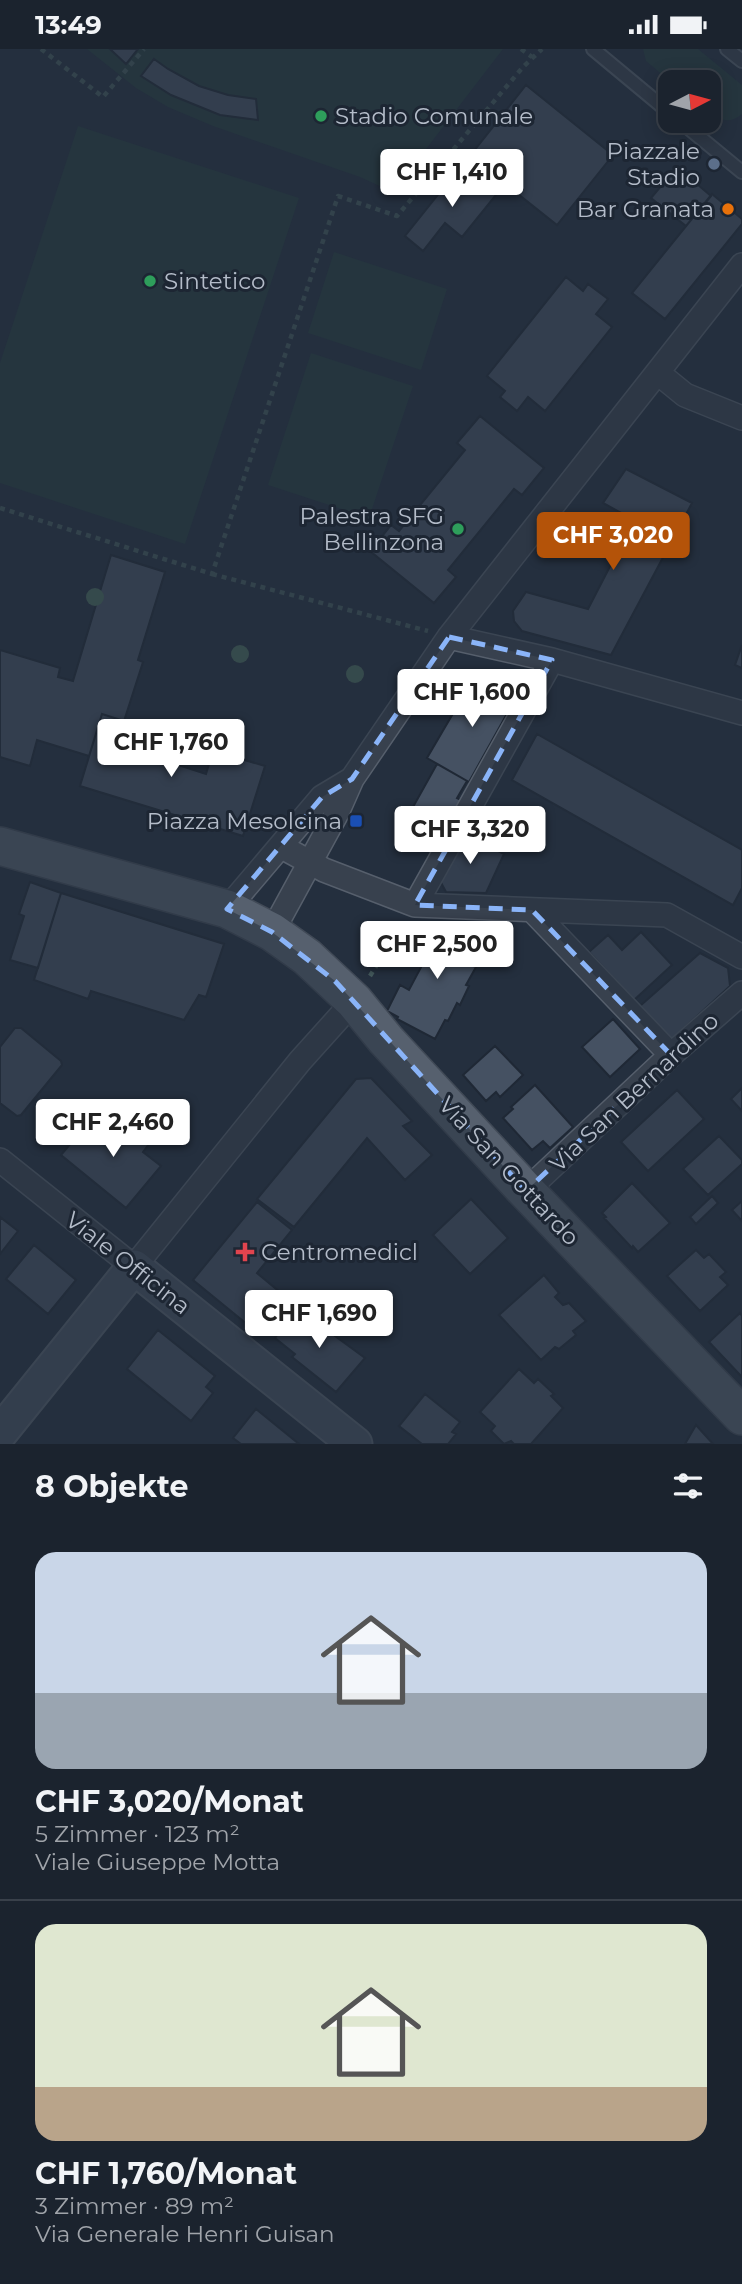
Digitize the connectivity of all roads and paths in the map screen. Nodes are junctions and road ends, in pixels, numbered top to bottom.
1 (41, 49) edge
2 (144, 49) edge
3 (521, 49) edge
4 (542, 49) edge
5 (593, 49) edge
6 (727, 49) edge
7 (533, 57) junction
8 (742, 61) edge
9 (658, 103) edge
10 (695, 133) edge
11 (742, 172) edge
12 (742, 265) edge
13 (658, 373) junction
14 (742, 418) edge
15 (0, 508) edge
16 (212, 573) junction
17 (449, 637) junction
18 (552, 660) junction
19 (742, 713) edge
20 (352, 779) junction
21 (0, 846) edge
22 (282, 847) junction
23 (310, 864) junction
24 (415, 905) junction
25 (227, 909) junction
26 (532, 910) junction
27 (272, 932) junction
28 (742, 957) edge
29 (742, 993) edge
30 (354, 1001) junction
31 (671, 1055) junction
32 (0, 1160) edge
33 (526, 1191) junction
34 (134, 1267) junction
35 (742, 1416) edge
36 (0, 1433) edge
37 (355, 1444) edge

1 - 2 path
3 - 7 path
4 - 7 path
5 - 9 lane
6 - 8 lane
7 - 16 path
10 - 11 lane
12 - 13 street
13 - 14 street
13 - 17 street
15 - 16 path
16 - 17 path
17 - 18 street
17 - 20 street
18 - 19 street
18 - 24 street
20 - 22 street
20 - 23 street
21 - 25 main road, Via San Gottardo
22 - 23 street
22 - 25 street
23 - 24 street
23 - 27 street
24 - 26 street
24 - 30 path
25 - 27 main road, Via San Gottardo
26 - 28 street
26 - 31 street
27 - 30 main road, Via San Gottardo
29 - 31 street, Via San Bernardino
30 - 33 main road, Via San Gottardo
30 - 34 street
31 - 33 street, Via San Bernardino
32 - 34 street, Viale Officina
33 - 35 main road, Via San Gottardo
34 - 36 street
34 - 37 street, Viale Officina

